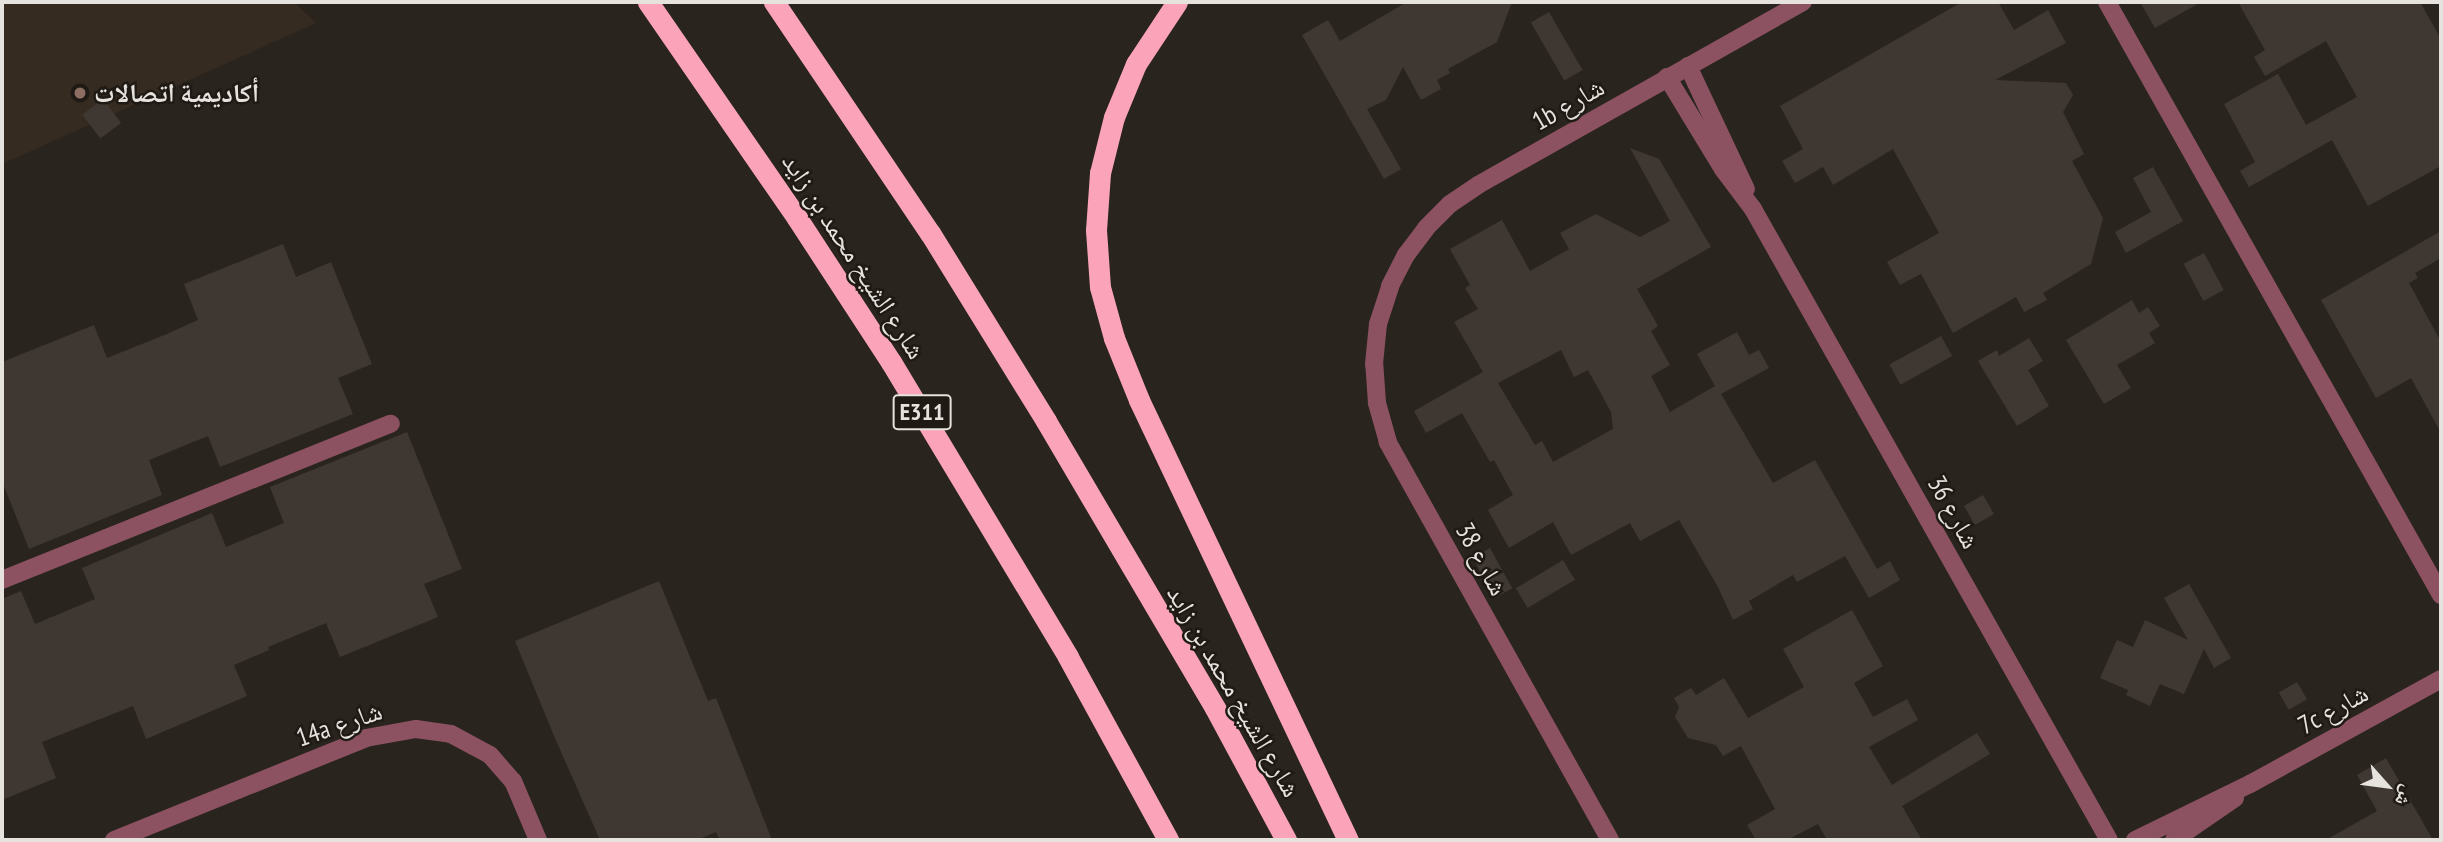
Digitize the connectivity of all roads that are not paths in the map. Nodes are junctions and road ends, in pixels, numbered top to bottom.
1 (648, 2) edge
2 (774, 2) edge
3 (1177, 2) edge
4 (1803, 2) edge
5 (2107, 2) edge
6 (1688, 66) junction
7 (1667, 77) junction
8 (1752, 209) junction
9 (1390, 286) joint
10 (391, 424) dead end
11 (2, 580) edge
12 (2441, 595) edge
13 (2441, 679) edge
14 (2250, 785) junction
15 (114, 840) edge
16 (538, 840) edge
17 (1168, 840) edge
18 (1286, 840) edge
19 (1348, 840) edge
20 (1610, 840) edge
21 (2109, 840) edge
22 (2136, 840) edge
23 (2174, 840) edge

1 - 17 highway, شارع الشيخ محمد بن زايد / E311
2 - 18 highway, شارع الشيخ محمد بن زايد
3 - 19 highway
4 - 6 street, 1b شارع
5 - 12 street
6 - 7 street, 1b شارع
6 - 8 street, شارع 36
7 - 8 street, شارع 36
7 - 9 street, 1b شارع
8 - 21 street, شارع 36
9 - 20 street, شارع 38
10 - 11 street
13 - 14 street, 7c شارع
14 - 22 street, 7c شارع
14 - 23 street, 7c شارع
15 - 16 street, 14a شارع

